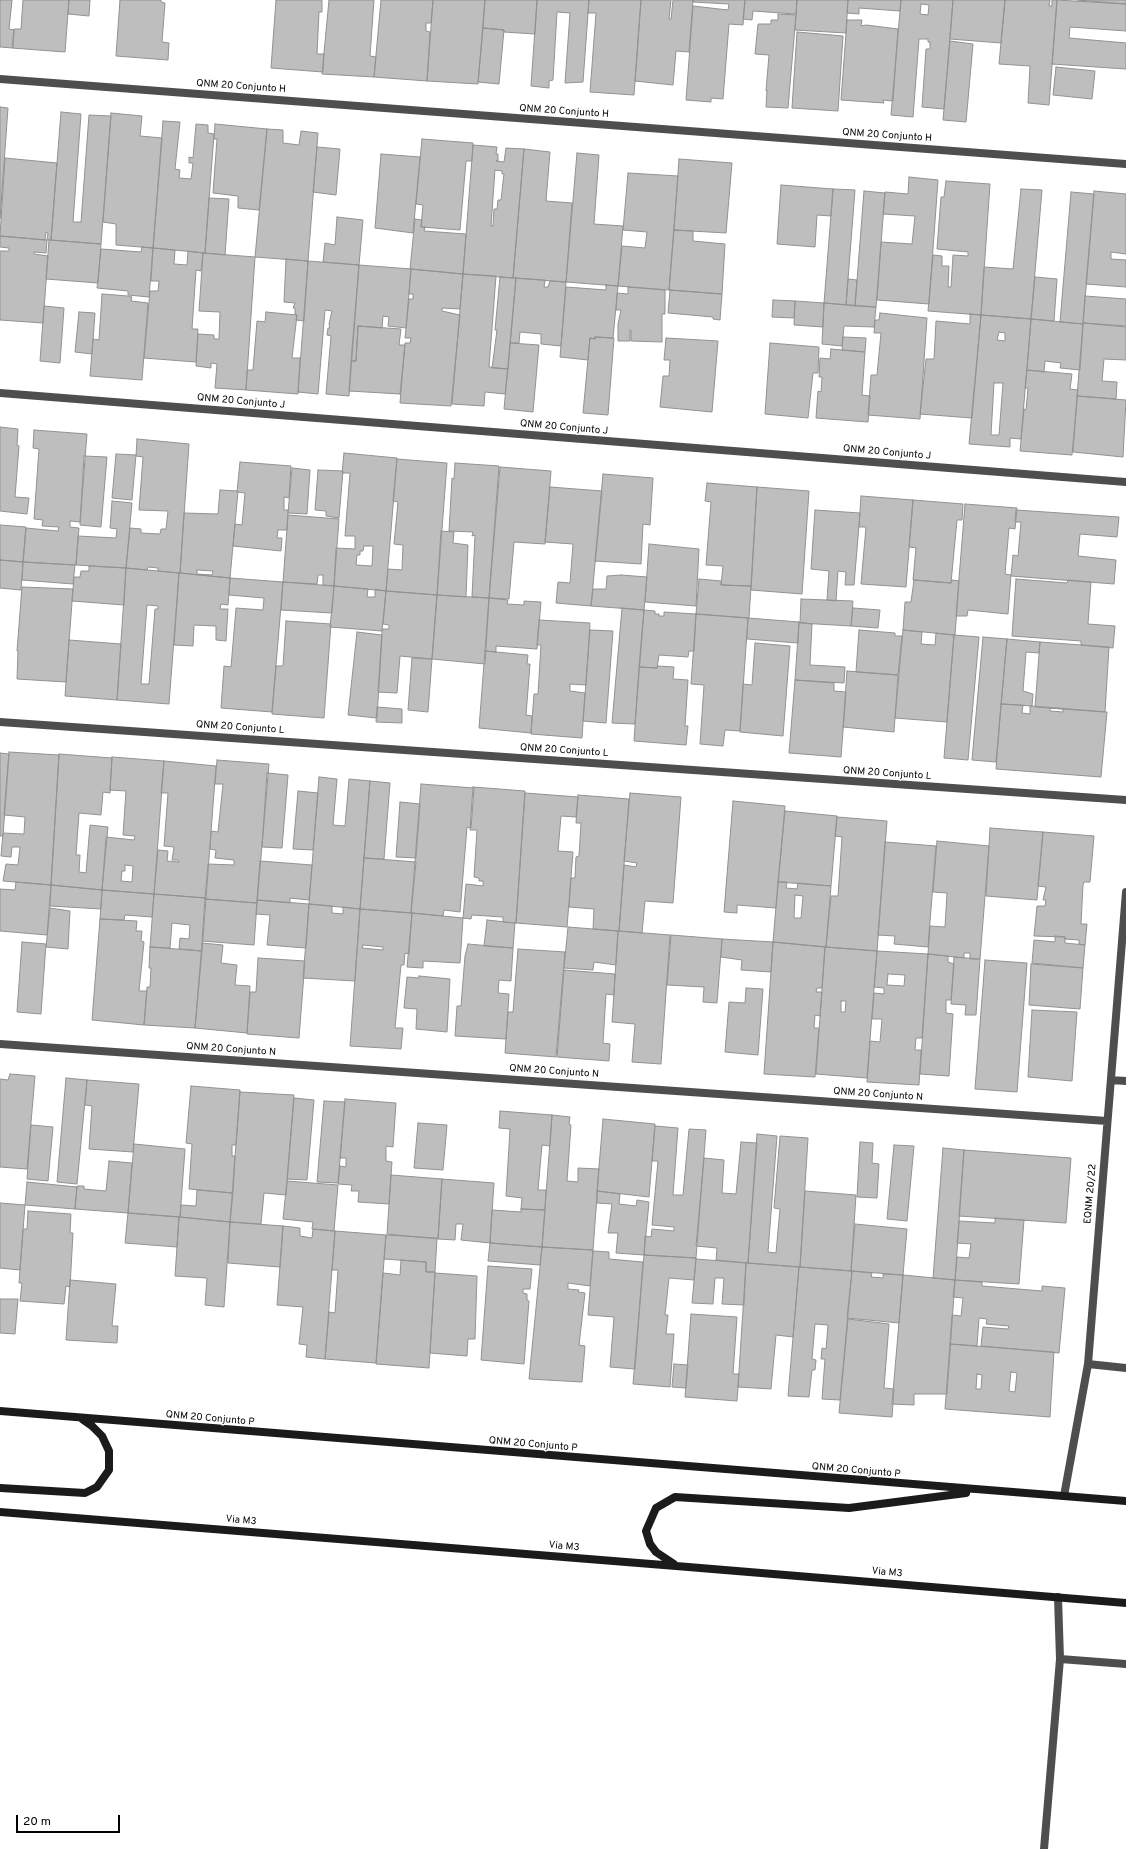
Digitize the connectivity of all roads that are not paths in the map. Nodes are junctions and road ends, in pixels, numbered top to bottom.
1 (0, 79) edge
2 (1126, 164) edge
3 (0, 393) edge
4 (1126, 482) edge
5 (0, 722) edge
6 (1126, 800) edge
7 (1126, 892) edge
8 (0, 1044) edge
9 (1111, 1080) junction
10 (1126, 1081) edge
11 (1107, 1121) junction
12 (1088, 1364) junction
13 (1126, 1368) edge
14 (0, 1411) edge
15 (80, 1418) junction
16 (0, 1488) edge
17 (982, 1491) junction
18 (1064, 1496) junction
19 (1126, 1501) edge
20 (0, 1512) edge
21 (676, 1566) junction
22 (1058, 1597) junction
23 (1126, 1603) edge
24 (1060, 1659) junction
25 (1126, 1664) edge
26 (1044, 1849) edge

1 - 2 street, QNM 20 Conjunto H
3 - 4 street, QNM 20 Conjunto J
5 - 6 street, QNM 20 Conjunto L
7 - 9 street, EQNM 20/22
8 - 11 street, QNM 20 Conjunto N
9 - 10 street
9 - 11 street, EQNM 20/22
11 - 12 street, EQNM 20/22
12 - 13 street
12 - 18 street, EQNM 20/22
14 - 15 main road, QNM 20 Conjunto P
15 - 16 main road
15 - 17 main road, QNM 20 Conjunto P
17 - 18 main road, QNM 20 Conjunto P
17 - 21 main road
18 - 19 main road, QNM 20 Conjunto P
20 - 21 main road, Via M3
21 - 22 main road, Via M3
22 - 23 main road, Via M3
22 - 24 street
24 - 25 street
24 - 26 street

